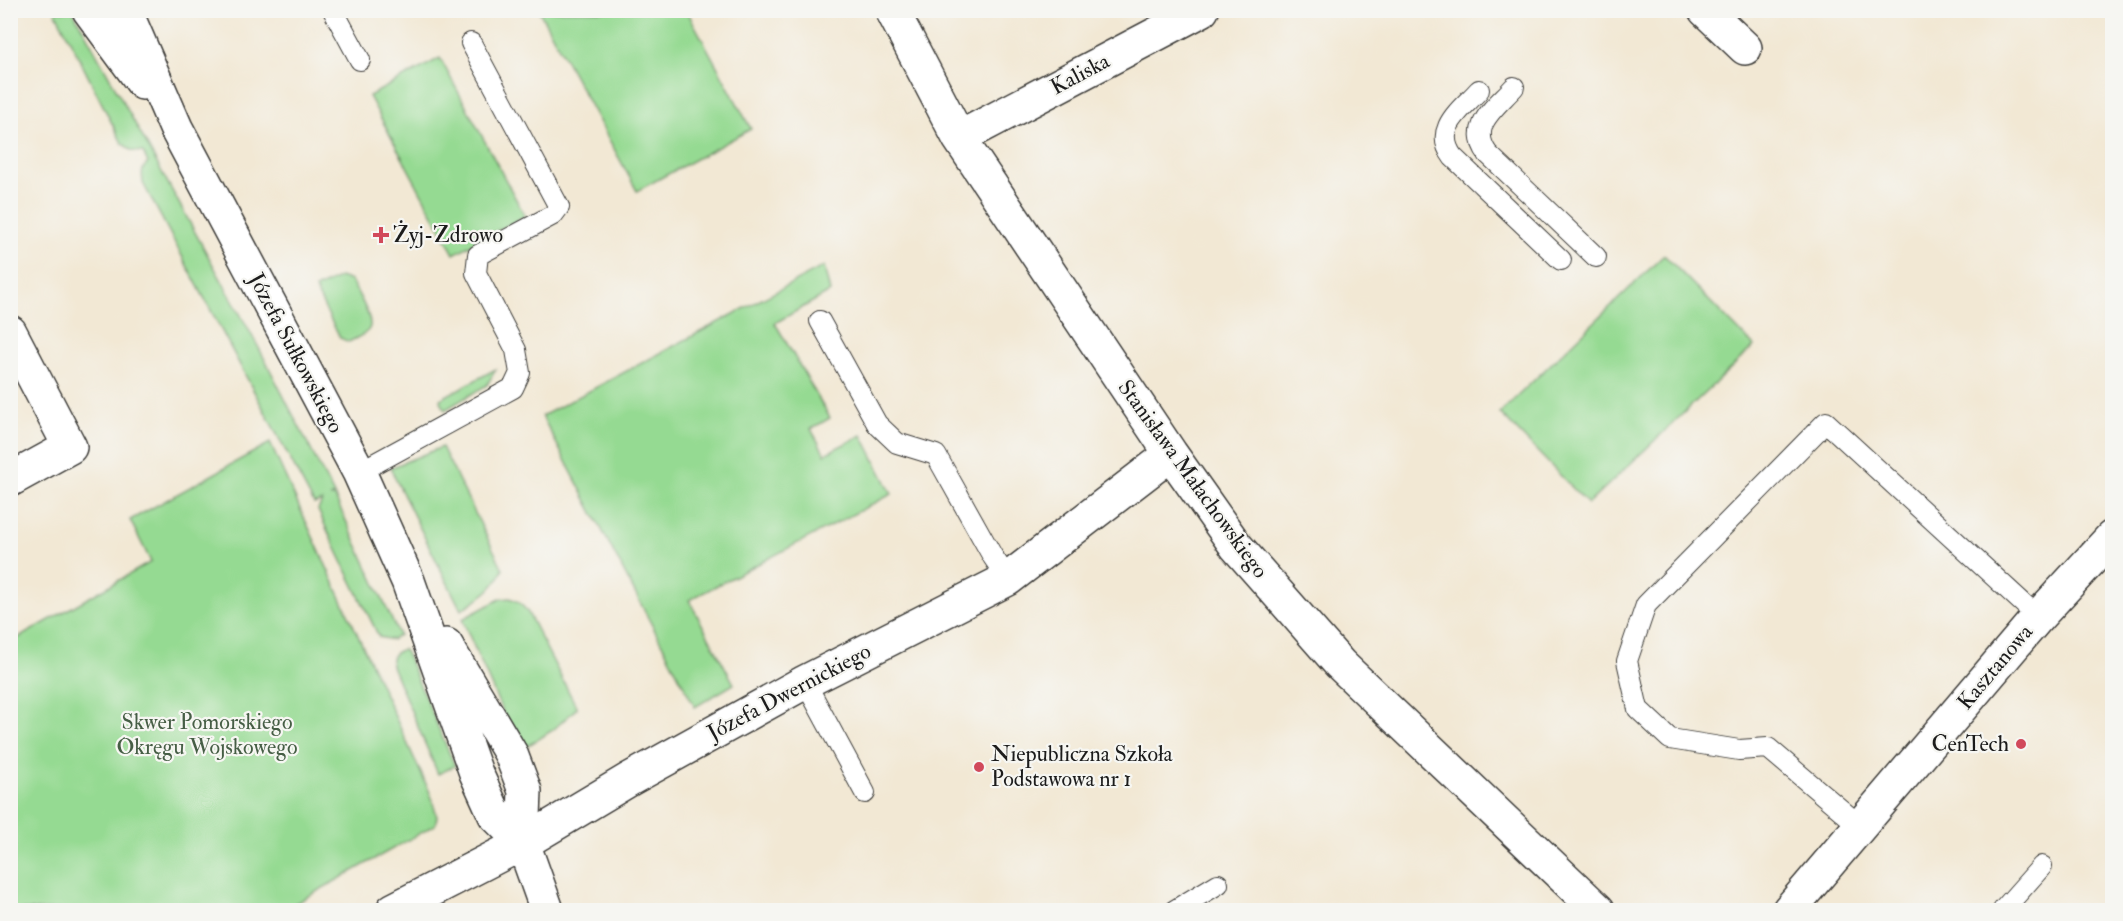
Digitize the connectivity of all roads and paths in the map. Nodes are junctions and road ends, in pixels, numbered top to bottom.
1 (89, 10) edge
2 (125, 10) edge
3 (333, 10) edge
4 (892, 10) edge
5 (1202, 10) edge
6 (1705, 10) edge
7 (471, 43) dead end
8 (1745, 48) dead end
9 (360, 60) dead end
10 (1514, 87) dead end
11 (1479, 90) dead end
12 (176, 128) junction
13 (959, 138) junction
14 (1596, 257) dead end
15 (1561, 260) dead end
16 (820, 321) dead end
17 (10, 332) edge
18 (1171, 454) junction
19 (359, 472) junction
20 (10, 480) edge
21 (2112, 537) edge
22 (1008, 579) junction
23 (2038, 617) junction
24 (805, 682) junction
25 (864, 793) dead end
26 (1860, 826) junction
27 (523, 843) junction
28 (2042, 866) dead end
29 (1218, 884) dead end
30 (393, 910) edge
31 (547, 910) edge
32 (1175, 910) edge
33 (1598, 910) edge
34 (1789, 910) edge
35 (2003, 910) edge

1 - 12 street, Józefa Sułkowskiego
2 - 12 street, Józefa Sułkowskiego
3 - 9 lane
4 - 13 street, Stanisława Małachowskiego
5 - 13 street, Kaliska
6 - 8 street
7 - 19 lane
10 - 14 lane
11 - 15 lane
12 - 19 street, Józefa Sułkowskiego
13 - 18 street, Stanisława Małachowskiego
16 - 22 lane
17 - 20 street
18 - 22 street, Józefa Dwernickiego
18 - 33 street, Stanisława Małachowskiego
19 - 27 street, Józefa Sułkowskiego
21 - 23 street, Kasztanowa
22 - 24 street, Józefa Dwernickiego
23 - 26 street, Kasztanowa
23 - 26 lane
24 - 25 lane
24 - 27 street, Józefa Dwernickiego
26 - 34 street, Kasztanowa
27 - 30 street, Józefa Dwernickiego
27 - 31 street, Józefa Sułkowskiego
28 - 35 lane
29 - 32 lane

